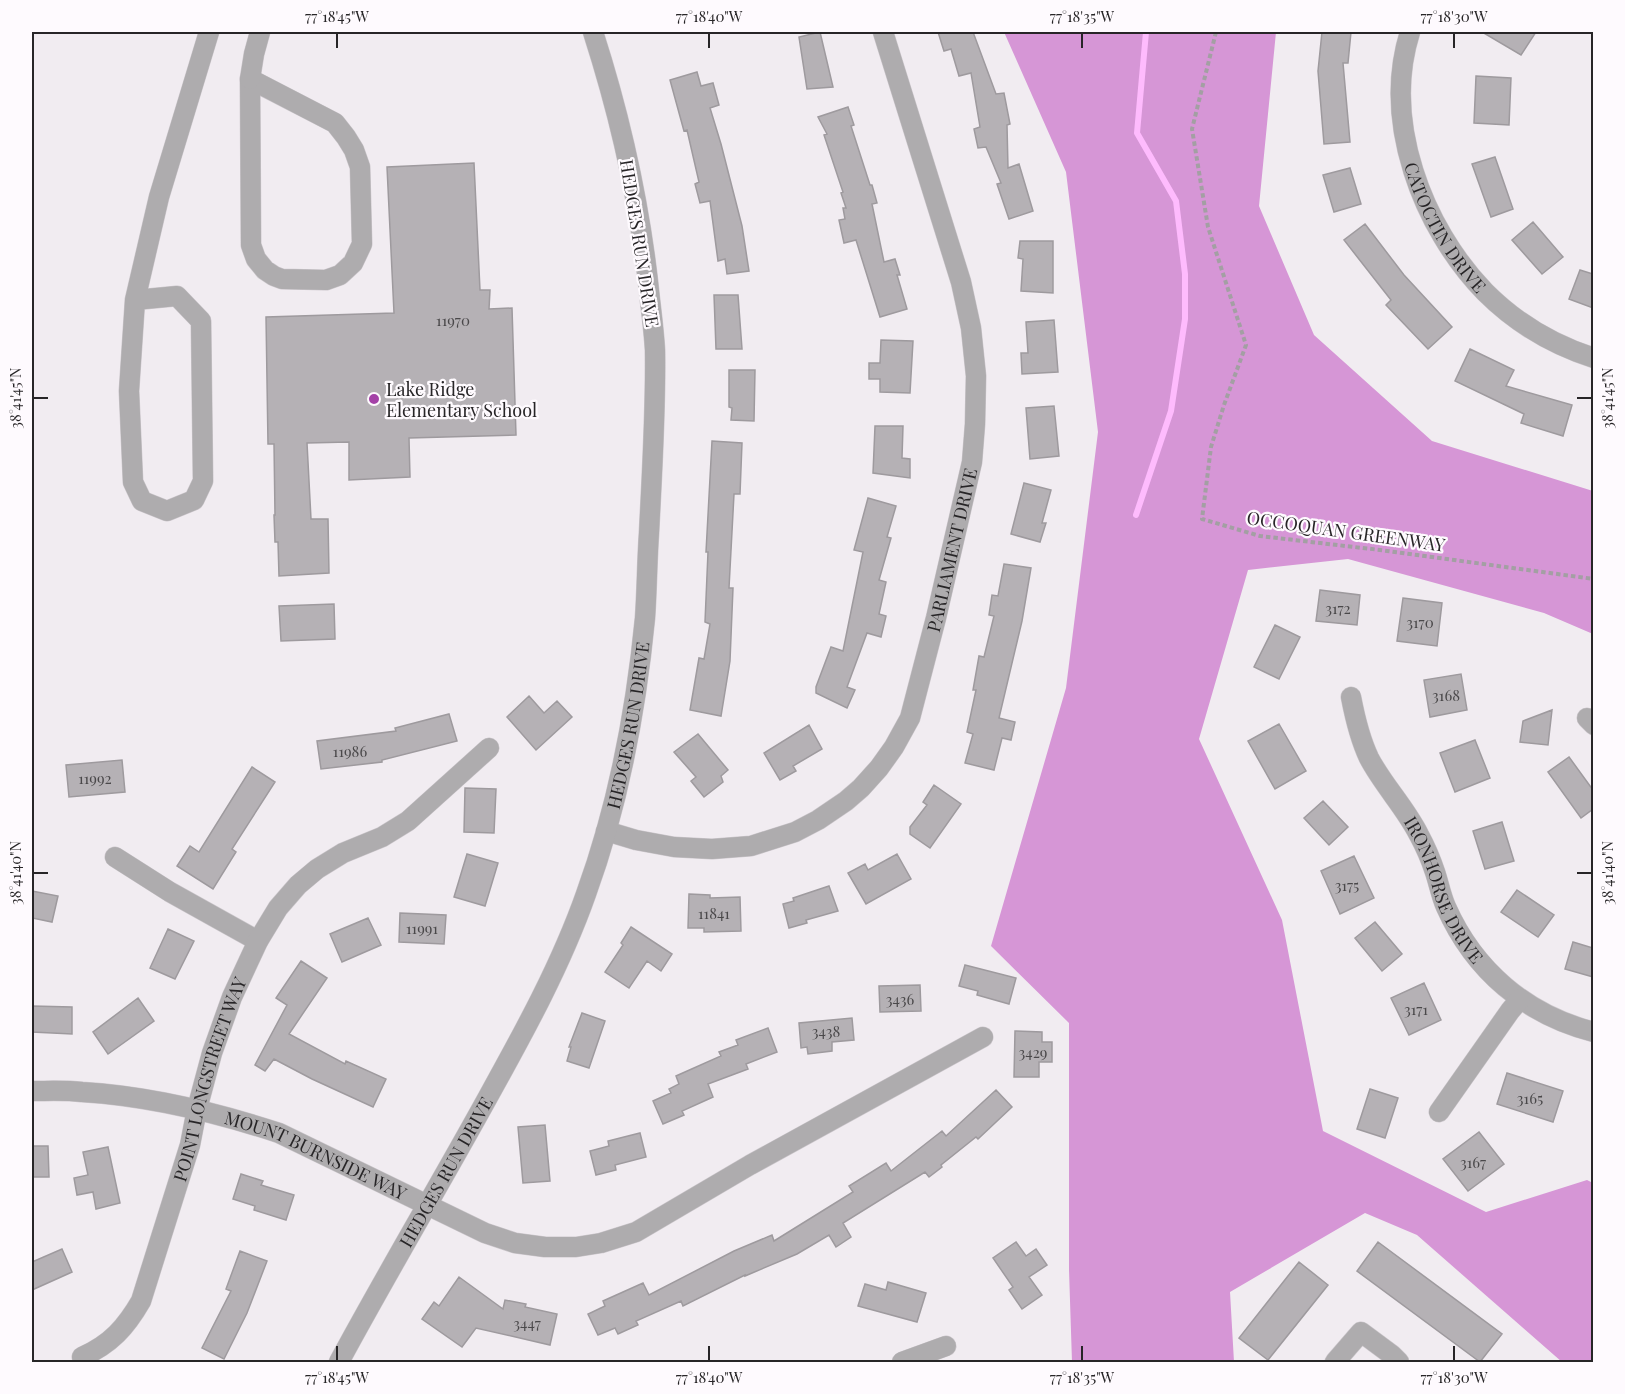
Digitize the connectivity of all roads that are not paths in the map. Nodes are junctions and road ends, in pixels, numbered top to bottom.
1 (209, 32) edge
2 (260, 32) edge
3 (592, 32) edge
4 (883, 32) edge
5 (1410, 32) edge
6 (250, 78) junction
7 (135, 300) junction
8 (1593, 358) edge
9 (1351, 698) dead end
10 (489, 748) dead end
11 (606, 831) junction
12 (115, 857) dead end
13 (258, 941) junction
14 (1520, 999) junction
15 (1593, 1032) edge
16 (983, 1037) dead end
17 (32, 1091) edge
18 (197, 1109) junction
19 (1439, 1112) dead end
20 (428, 1206) junction
21 (946, 1346) dead end
22 (82, 1356) dead end
23 (339, 1362) edge
24 (902, 1362) edge
25 (1335, 1362) edge
26 (1399, 1362) edge

1 - 7 street
2 - 6 street
3 - 11 street, HEDGES RUN DRIVE
4 - 11 street, PARLIAMENT DRIVE
5 - 8 street, CATOCTIN DRIVE
6 - 6 street
7 - 7 street
9 - 14 street, IRONHORSE DRIVE
10 - 13 street, POINT LONGSTREET WAY
11 - 20 street, HEDGES RUN DRIVE
12 - 13 street
13 - 18 street, POINT LONGSTREET WAY
14 - 15 street, IRONHORSE DRIVE
14 - 19 street
16 - 20 street, MOUNT BURNSIDE WAY
17 - 18 street, MOUNT BURNSIDE WAY
18 - 20 street, MOUNT BURNSIDE WAY
18 - 22 street, POINT LONGSTREET WAY
20 - 23 street, HEDGES RUN DRIVE
21 - 24 street
25 - 26 street

